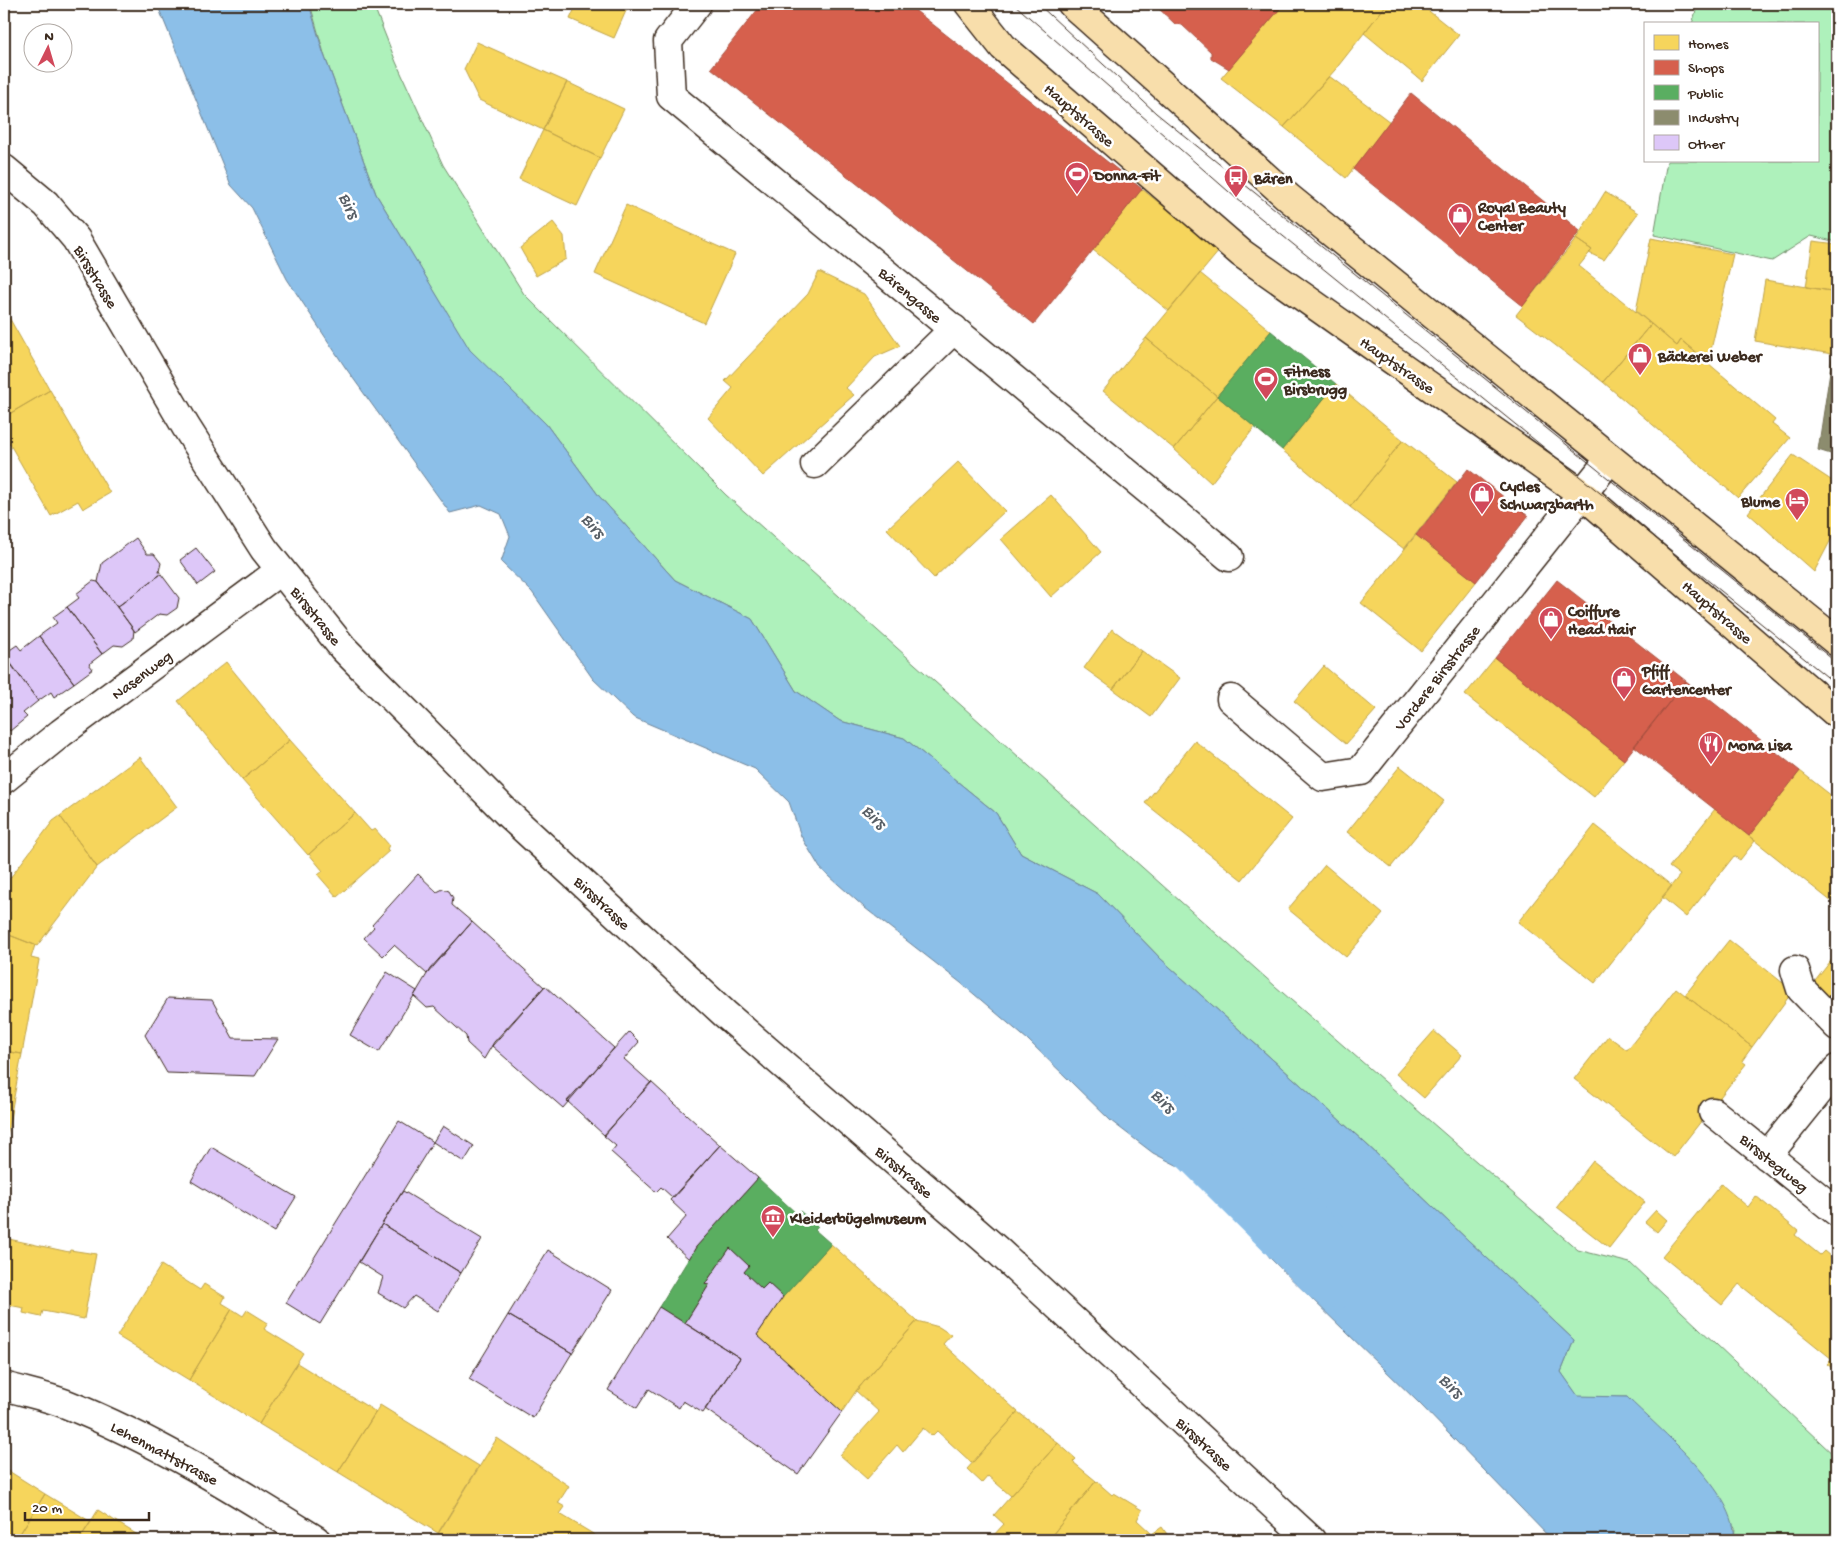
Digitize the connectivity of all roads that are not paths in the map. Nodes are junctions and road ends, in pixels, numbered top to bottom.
1 (697, 4) edge
2 (969, 4) edge
3 (1072, 4) edge
4 (4, 169) edge
5 (954, 329) junction
6 (1610, 459) junction
7 (814, 464) dead end
8 (1581, 493) junction
9 (1229, 557) dead end
10 (281, 570) junction
11 (1837, 642) edge
12 (1231, 699) dead end
13 (1837, 714) edge
14 (4, 779) edge
15 (1795, 970) dead end
16 (1837, 1026) edge
17 (1837, 1069) edge
18 (1713, 1112) dead end
19 (1767, 1156) junction
20 (1837, 1212) edge
21 (4, 1386) edge
22 (316, 1540) edge
23 (1311, 1540) edge

1 - 5 street, Bärengasse
2 - 8 main road, Hauptstrasse
3 - 6 main road
4 - 10 street, Birsstrasse
5 - 7 street
5 - 9 street, Bärengasse
6 - 8 street, Vordere Birsstrasse
6 - 11 main road
8 - 12 street, Vordere Birsstrasse
8 - 13 main road, Hauptstrasse
10 - 14 street, Nasenweg
10 - 23 street, Birsstrasse
15 - 16 street
17 - 19 street
18 - 19 street, Birsstegweg
19 - 20 street, Birsstegweg
21 - 22 street, Lehenmattstrasse

